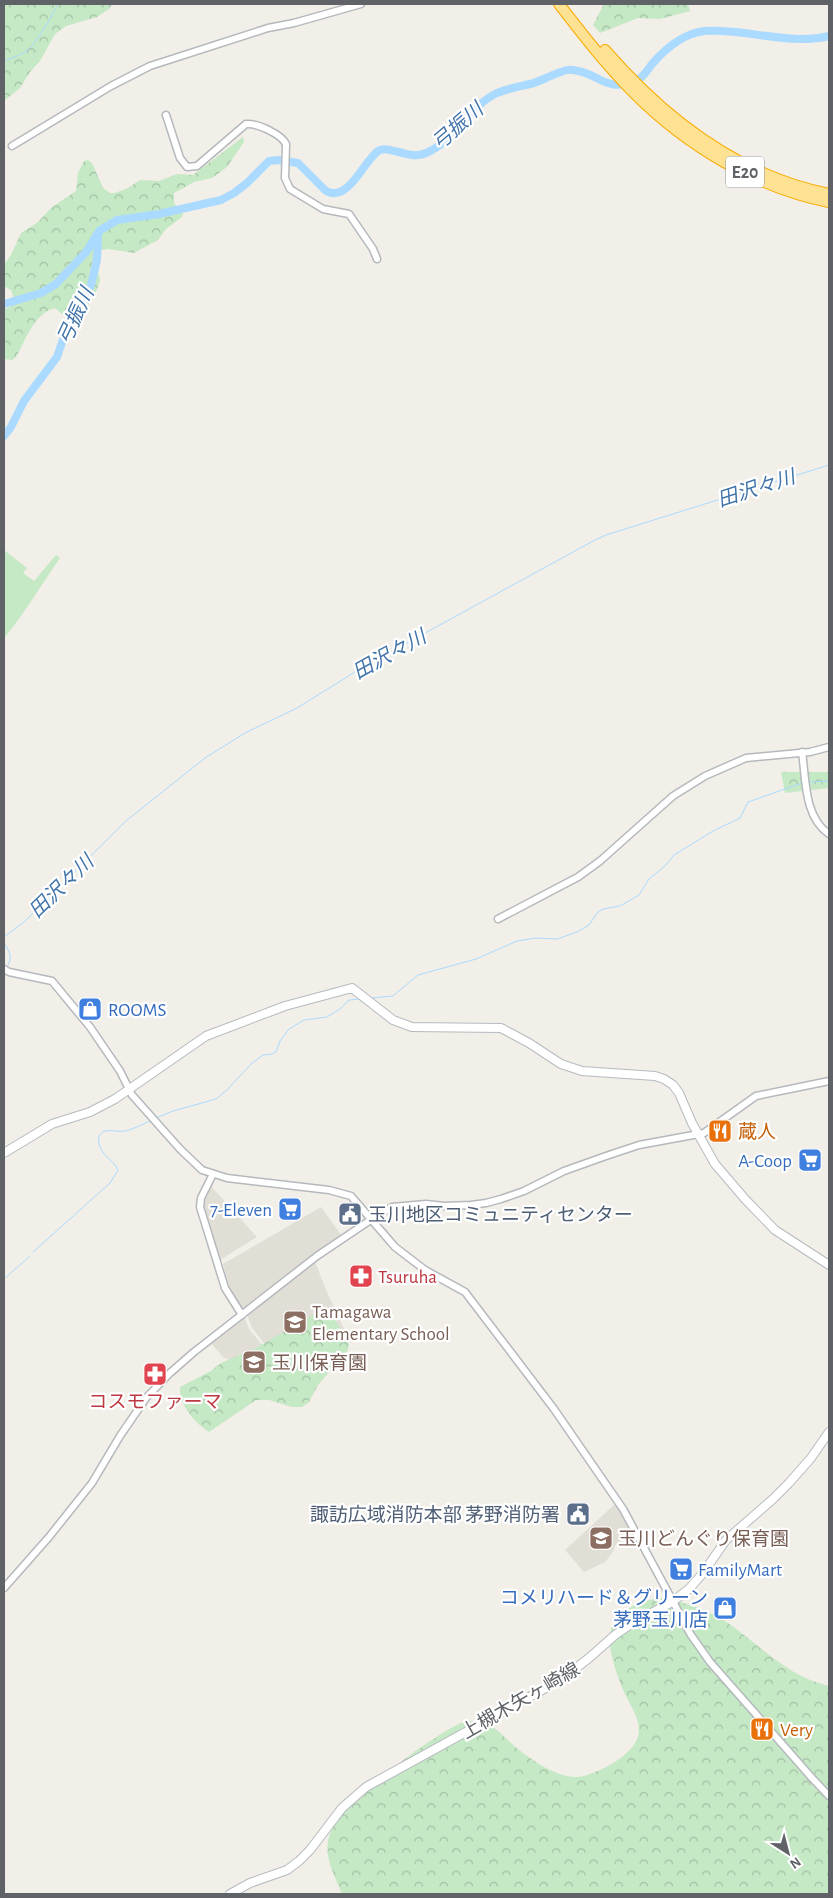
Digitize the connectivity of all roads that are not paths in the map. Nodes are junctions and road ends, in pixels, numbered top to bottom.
1 (361, 4) edge
2 (559, 4) edge
3 (567, 4) edge
4 (571, 14) junction
5 (166, 115) dead end
6 (672, 121) junction
7 (12, 146) dead end
8 (829, 194) edge
9 (829, 202) edge
10 (378, 259) dead end
11 (829, 748) edge
12 (802, 752) junction
13 (829, 834) edge
14 (498, 919) dead end
15 (4, 969) edge
16 (829, 1081) edge
17 (128, 1090) junction
18 (698, 1135) junction
19 (4, 1153) edge
20 (213, 1174) junction
21 (372, 1219) junction
22 (829, 1264) edge
23 (242, 1315) junction
24 (829, 1432) edge
25 (4, 1588) edge
26 (672, 1602) junction
27 (829, 1796) edge
28 (230, 1894) edge

1 - 7 street
2 - 4 highway, E20
3 - 4 highway, E20
4 - 6 highway, E20
5 - 10 street
6 - 8 highway, E20
6 - 9 highway, E20
11 - 12 street
12 - 13 street
12 - 14 street
15 - 17 street
16 - 18 street
17 - 18 main road
17 - 19 main road
17 - 20 street
18 - 21 street
18 - 22 main road
20 - 21 street
20 - 23 street
21 - 23 street
21 - 26 street
23 - 25 street
24 - 26 main road, 上槻木矢ヶ崎線
26 - 27 street
26 - 28 main road, 上槻木矢ヶ崎線

